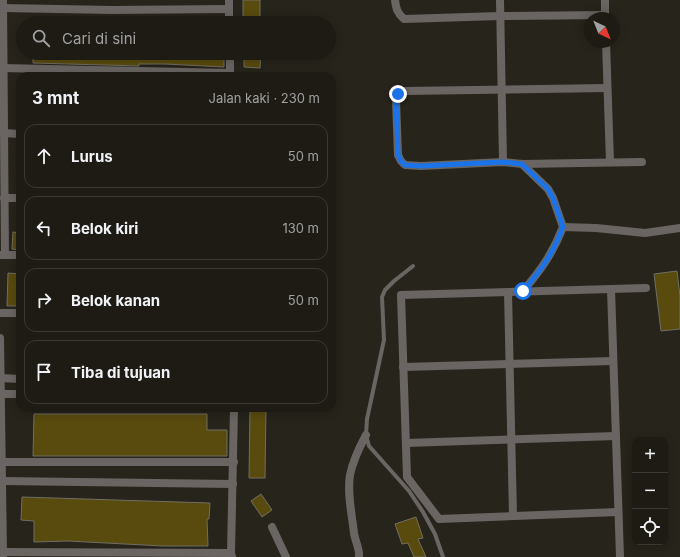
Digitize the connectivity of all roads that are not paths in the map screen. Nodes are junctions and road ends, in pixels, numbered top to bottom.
1 (112, 0) edge
2 (229, 0) edge
3 (395, 0) edge
4 (500, 0) edge
5 (605, 0) edge
6 (2, 4) edge
7 (229, 9) junction
8 (112, 10) junction
9 (605, 12) edge
10 (229, 16) edge
11 (500, 16) junction
12 (584, 17) edge
13 (606, 48) edge
14 (230, 60) edge
15 (3, 68) junction
16 (133, 72) edge
17 (230, 72) edge
18 (607, 88) junction
19 (503, 90) junction
20 (4, 133) junction
21 (16, 134) edge
22 (503, 162) junction
23 (610, 162) junction
24 (642, 162) dead end
25 (522, 164) junction
26 (4, 198) junction
27 (16, 198) edge
28 (563, 227) junction
29 (680, 228) edge
30 (3, 255) edge
31 (16, 255) edge
32 (413, 266) dead end
33 (646, 288) dead end
34 (611, 289) junction
35 (523, 291) junction
36 (508, 292) junction
37 (0, 313) edge
38 (16, 313) edge
39 (0, 338) edge
40 (614, 361) junction
41 (509, 364) junction
42 (403, 367) junction
43 (0, 378) edge
44 (16, 379) edge
45 (1, 394) junction
46 (16, 394) edge
47 (234, 412) edge
48 (366, 435) junction
49 (616, 436) junction
50 (511, 440) junction
51 (406, 443) junction
52 (1, 462) junction
53 (234, 462) junction
54 (1, 472) edge
55 (2, 481) junction
56 (233, 484) junction
57 (618, 512) junction
58 (513, 516) junction
59 (272, 527) dead end
60 (3, 554) edge
61 (232, 555) edge
62 (286, 557) edge
63 (359, 557) edge
64 (443, 557) edge
65 (620, 557) edge

1 - 8 street
2 - 7 street
3 - 11 street
4 - 11 street
5 - 9 street
6 - 8 street
6 - 15 street
7 - 8 street
7 - 10 street
11 - 12 street
11 - 19 street
13 - 18 street
14 - 17 street
15 - 16 street
15 - 20 street
18 - 19 street
18 - 23 street
19 - 22 street
19 - 22 street
20 - 21 street
20 - 26 street
22 - 25 street
23 - 24 street
23 - 25 street
25 - 28 street
26 - 27 street
26 - 30 street
28 - 29 street
28 - 35 street
30 - 31 street
32 - 48 lane
33 - 34 street
34 - 35 street
34 - 40 street
35 - 36 street
36 - 41 street
36 - 42 street
37 - 38 street
39 - 43 street
40 - 41 street
40 - 49 street
41 - 42 street
41 - 50 street
42 - 51 street
43 - 44 street
43 - 45 street
45 - 46 street
45 - 52 street
47 - 53 street
48 - 63 street
48 - 64 lane
49 - 50 street
49 - 57 street
50 - 51 street
50 - 58 street
51 - 58 street
52 - 53 street
52 - 54 street
53 - 56 street
54 - 55 street
55 - 56 street
55 - 60 street
56 - 61 street
57 - 58 street
57 - 65 street
59 - 62 street
60 - 61 street

